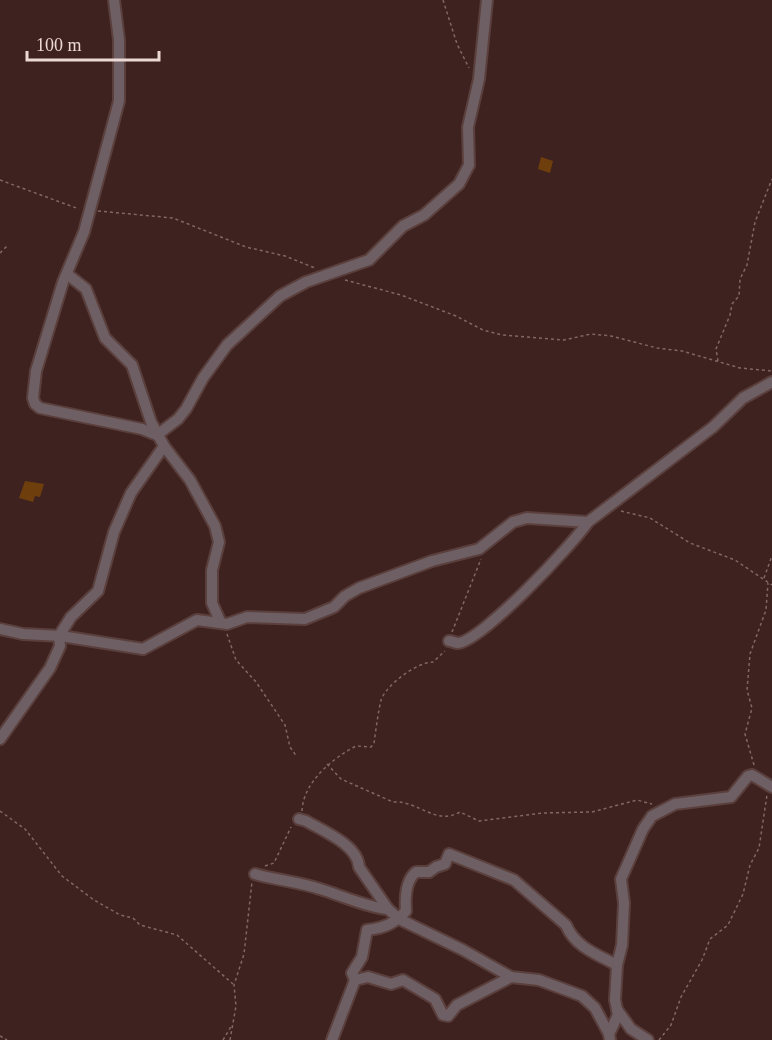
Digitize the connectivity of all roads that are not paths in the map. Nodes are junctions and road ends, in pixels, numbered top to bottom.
1 (114, 0) edge
2 (487, 0) edge
3 (67, 274) junction
4 (772, 382) edge
5 (157, 435) junction
6 (164, 446) junction
7 (588, 522) junction
8 (224, 623) junction
9 (0, 629) edge
10 (58, 636) junction
11 (449, 641) road end
12 (0, 740) edge
13 (771, 787) edge
14 (299, 819) road end
15 (255, 874) road end
16 (388, 909) junction
17 (399, 919) junction
18 (617, 965) junction
19 (511, 977) junction
20 (355, 980) junction
21 (618, 1011) junction
22 (609, 1037) edge
23 (332, 1040) edge
24 (648, 1040) edge

1 - 3 street
2 - 5 street
3 - 5 street
3 - 5 street
4 - 7 street
5 - 6 street
6 - 8 street
6 - 10 street
7 - 8 street
7 - 11 street
8 - 10 street
9 - 10 street
10 - 12 street
13 - 18 street
14 - 16 street
15 - 16 street
16 - 17 street
17 - 18 street
17 - 19 street
17 - 20 street
18 - 21 street
19 - 20 street
19 - 22 street
20 - 23 street
21 - 22 street
21 - 24 street

